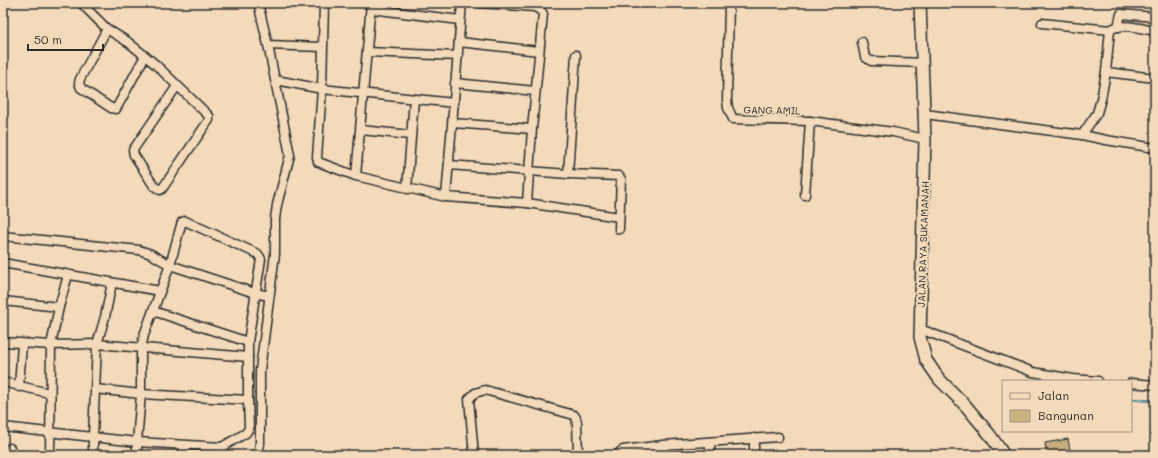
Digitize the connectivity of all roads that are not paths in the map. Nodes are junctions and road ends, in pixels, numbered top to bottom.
1 (81, 3) edge
2 (258, 3) edge
3 (324, 3) edge
4 (462, 3) edge
5 (479, 3) edge
6 (729, 3) edge
7 (920, 3) edge
8 (371, 6) edge
9 (1155, 17) edge
10 (460, 20) junction
11 (1042, 23) dead end
12 (1118, 27) junction
13 (107, 29) junction
14 (1110, 30) junction
15 (1155, 31) edge
16 (459, 42) junction
17 (862, 42) dead end
18 (268, 45) junction
19 (322, 48) junction
20 (539, 51) junction
21 (368, 52) junction
22 (576, 55) dead end
23 (145, 56) junction
24 (458, 56) junction
25 (923, 63) junction
26 (1106, 72) junction
27 (1155, 78) edge
28 (276, 80) junction
29 (456, 83) junction
30 (177, 86) junction
31 (322, 89) junction
32 (535, 91) junction
33 (364, 94) junction
34 (414, 99) junction
35 (454, 103) junction
36 (925, 114) junction
37 (810, 120) junction
38 (453, 123) junction
39 (532, 129) junction
40 (361, 130) junction
41 (410, 135) junction
42 (1082, 135) junction
43 (925, 139) junction
44 (1155, 148) edge
45 (450, 165) junction
46 (530, 170) junction
47 (568, 174) junction
48 (356, 176) junction
49 (407, 189) junction
50 (805, 196) dead end
51 (446, 197) junction
52 (527, 203) junction
53 (619, 217) junction
54 (619, 229) dead end
55 (3, 236) edge
56 (3, 263) edge
57 (170, 265) junction
58 (68, 275) junction
59 (112, 283) junction
60 (160, 291) junction
61 (255, 293) junction
62 (269, 296) junction
63 (3, 302) edge
64 (59, 307) junction
65 (153, 311) junction
66 (920, 329) junction
67 (4, 342) dead end
68 (248, 342) junction
69 (22, 344) junction
70 (97, 344) junction
71 (51, 345) junction
72 (141, 349) junction
73 (248, 357) junction
74 (1086, 380) edge
75 (3, 382) edge
76 (1132, 383) edge
77 (1155, 385) edge
78 (19, 387) junction
79 (95, 389) junction
80 (49, 393) junction
81 (141, 394) junction
82 (248, 400) junction
83 (3, 427) edge
84 (50, 433) junction
85 (92, 436) junction
86 (778, 437) dead end
87 (754, 438) junction
88 (137, 442) junction
89 (710, 442) junction
90 (664, 445) junction
91 (184, 446) junction
92 (222, 447) junction
93 (50, 455) edge
94 (94, 455) edge
95 (138, 455) edge
96 (184, 455) edge
97 (216, 455) edge
98 (258, 455) edge
99 (474, 455) edge
100 (479, 455) edge
101 (578, 455) edge
102 (619, 455) edge
103 (664, 455) edge
104 (710, 455) edge
105 (754, 455) edge
106 (1004, 455) edge

1 - 13 street
2 - 18 street
3 - 19 street
4 - 10 street
5 - 20 street
6 - 37 street, GANG AMIL
7 - 25 street, JALAN RAYA SUKAMANAH
8 - 10 street
8 - 21 street
9 - 12 street
10 - 16 street
11 - 14 street
12 - 14 street
12 - 15 street
13 - 23 street
13 - 23 street
14 - 26 street
16 - 20 street
16 - 24 street
17 - 25 street
18 - 19 street
18 - 28 street
19 - 31 street
20 - 32 street
21 - 24 street
21 - 33 street
22 - 47 street
23 - 30 street
24 - 29 street
25 - 36 street, JALAN RAYA SUKAMANAH
26 - 27 street
26 - 42 street
28 - 31 street
28 - 62 street
29 - 32 street
29 - 35 street
30 - 30 street
31 - 33 street
31 - 48 street
32 - 39 street
33 - 34 street
33 - 40 street
34 - 35 street
34 - 41 street
35 - 38 street
36 - 42 street
36 - 43 street, JALAN RAYA SUKAMANAH
37 - 43 street, GANG AMIL
37 - 50 street
38 - 39 street
38 - 45 street
39 - 46 street
40 - 41 street
40 - 48 street
41 - 49 street
42 - 44 street
43 - 66 street, JALAN RAYA SUKAMANAH
45 - 46 street
45 - 51 street
46 - 47 street
46 - 52 street
47 - 53 street
48 - 49 street
49 - 51 street
51 - 52 street
52 - 53 street
53 - 54 street
55 - 57 street
56 - 58 street
57 - 60 street
57 - 61 street
57 - 61 street
58 - 59 street
58 - 64 street
59 - 60 street
59 - 70 street
60 - 65 street
61 - 62 street
61 - 68 street
62 - 98 street
63 - 64 street
64 - 71 street
65 - 68 street
65 - 72 street
66 - 74 street
66 - 106 street, JALAN RAYA SUKAMANAH
67 - 69 street
68 - 73 street
69 - 71 street
69 - 78 street
70 - 71 street
70 - 72 street
70 - 79 street
71 - 80 street
72 - 73 street
72 - 81 street
73 - 82 street
75 - 78 street
76 - 77 street
78 - 80 street
79 - 81 street
79 - 85 street
80 - 84 street
81 - 82 street
81 - 88 street
82 - 92 street
83 - 84 street
84 - 85 street
84 - 93 street
85 - 88 street
85 - 94 street
86 - 87 street
87 - 89 street
87 - 105 street
88 - 91 street
88 - 95 street
89 - 90 street
89 - 104 street
90 - 102 street
90 - 103 street
91 - 92 street
91 - 96 street
92 - 97 street
99 - 100 street
99 - 101 street

